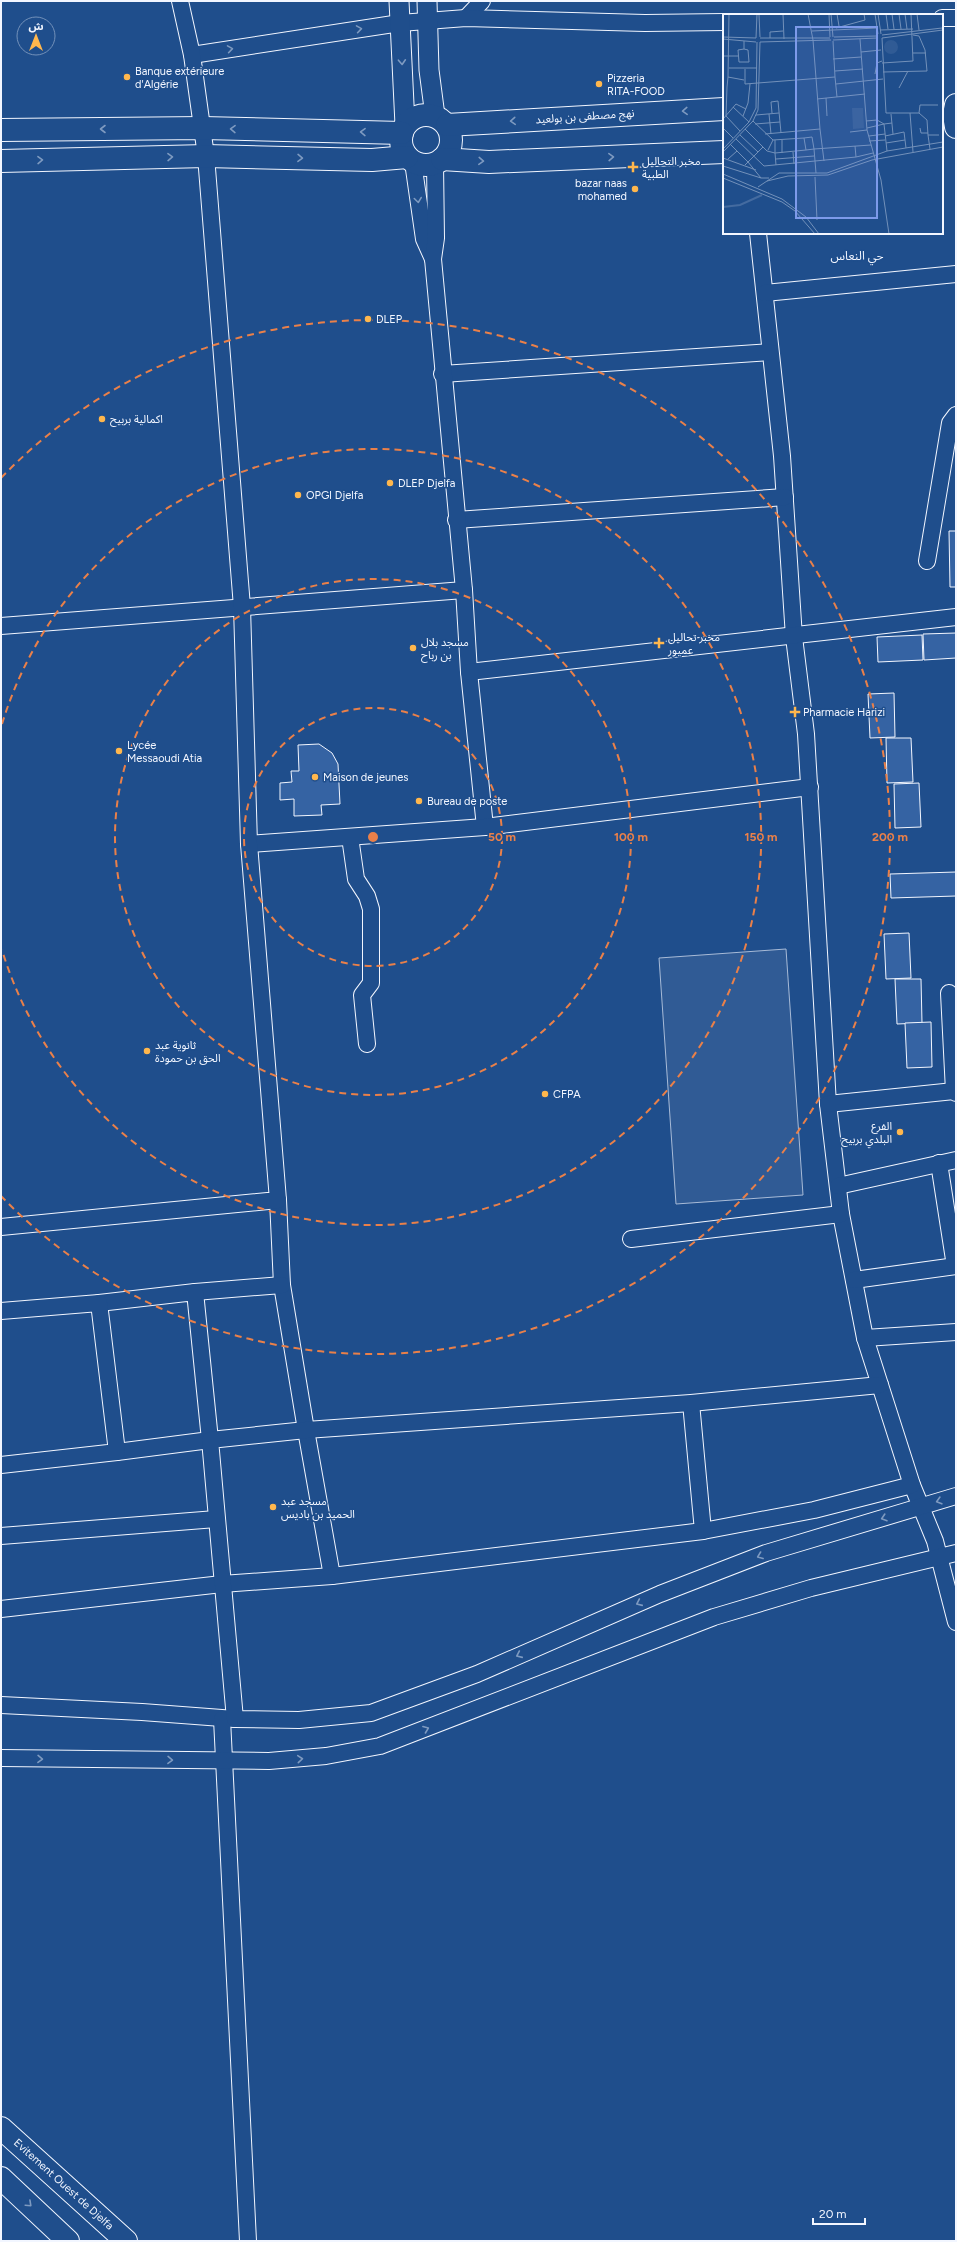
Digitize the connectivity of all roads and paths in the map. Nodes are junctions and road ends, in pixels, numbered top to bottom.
1 (180, 1) edge
2 (399, 1) edge
3 (427, 1) edge
4 (482, 1) edge
5 (466, 18) junction
6 (943, 18) edge
7 (956, 18) edge
8 (428, 21) junction
9 (723, 22) edge
10 (400, 23) junction
11 (192, 55) junction
12 (723, 109) edge
13 (441, 121) junction
14 (203, 128) junction
15 (403, 129) junction
16 (1, 130) edge
17 (956, 133) edge
18 (943, 135) edge
19 (723, 152) edge
20 (206, 156) junction
21 (410, 159) junction
22 (1, 161) edge
23 (439, 161) junction
24 (758, 234) edge
25 (432, 259) junction
26 (956, 274) edge
27 (764, 293) junction
28 (770, 352) junction
29 (442, 374) junction
30 (956, 415) edge
31 (785, 497) junction
32 (456, 520) junction
33 (927, 561) dead end
34 (464, 590) junction
35 (242, 608) junction
36 (956, 617) edge
37 (1, 626) edge
38 (794, 637) junction
39 (469, 672) junction
40 (810, 787) junction
41 (485, 827) junction
42 (350, 837) junction
43 (249, 844) junction
44 (949, 993) dead end
45 (367, 1044) dead end
46 (955, 1092) edge
47 (828, 1104) junction
48 (956, 1160) edge
49 (939, 1164) junction
50 (838, 1186) junction
51 (278, 1200) junction
52 (841, 1214) junction
53 (1, 1227) edge
54 (631, 1239) dead end
55 (955, 1266) edge
56 (854, 1280) junction
57 (282, 1285) junction
58 (195, 1292) junction
59 (99, 1303) junction
60 (1, 1311) edge
61 (956, 1332) edge
62 (865, 1338) junction
63 (880, 1385) junction
64 (691, 1403) junction
65 (306, 1430) junction
66 (210, 1440) junction
67 (117, 1452) junction
68 (1, 1465) edge
69 (912, 1485) junction
70 (956, 1496) edge
71 (924, 1512) junction
72 (216, 1519) junction
73 (702, 1531) junction
74 (1, 1536) edge
75 (956, 1553) edge
76 (939, 1557) junction
77 (332, 1576) junction
78 (222, 1584) junction
79 (1, 1609) edge
80 (956, 1622) edge
81 (1, 1705) edge
82 (228, 1719) junction
83 (1, 1758) edge
84 (223, 1761) junction
85 (1, 2128) edge
86 (1, 2178) edge
87 (68, 2241) edge
88 (126, 2241) edge
89 (248, 2241) edge

1 - 11 street
2 - 10 street
3 - 8 street
4 - 5 street
5 - 8 street
5 - 9 street
6 - 7 street
8 - 10 street
8 - 13 street
11 -> 10 street
10 -> 15 street
11 - 14 street
12 -> 13 main road, نهج مصطفى بن بولعيد
13 - 15 main road
13 - 23 main road
15 -> 14 main road
14 -> 16 main road
14 - 20 street
15 - 21 main road
17 - 18 main road
23 -> 19 main road
20 -> 21 main road
22 -> 20 main road
20 - 35 street
21 - 23 main road
21 -> 25 street
23 - 25 street
24 - 27 street
25 - 29 street
26 - 27 street
27 - 28 street
28 - 29 street
28 - 31 street
29 - 32 street
30 - 33 street
31 - 32 street
31 - 38 street
32 - 34 street
34 - 35 street
34 - 39 street
35 - 37 street
35 - 43 street
36 - 38 street
38 - 39 street
38 - 40 street
39 - 41 street
40 - 41 street
40 - 47 street
41 - 42 street
42 - 43 street
42 - 45 street
43 - 51 street
44 - 46 street
46 - 47 street
47 - 50 street
48 - 49 street
49 - 50 street
49 - 55 street
50 - 52 street
51 - 53 street
51 - 57 street
52 - 54 street
52 - 56 street
55 - 56 street
56 - 62 street
57 - 58 street
57 - 65 street
58 - 59 street
58 - 66 street
59 - 60 street
59 - 67 street
61 - 62 street
62 - 63 street
63 - 64 street
63 - 69 street
64 - 65 street
64 - 73 street
65 - 66 street
65 - 77 street
66 - 67 street
66 - 72 street
67 - 68 street
69 - 71 street
69 - 73 street
70 -> 71 street
71 - 76 street
71 -> 82 street
72 - 74 street
72 - 78 street
73 - 77 street
75 - 76 street
76 - 80 street
84 -> 76 street
77 - 78 street
78 - 79 street
78 - 82 street
81 - 82 street
82 - 84 street
83 -> 84 street
84 - 89 street
85 - 88 main road, Evitement Ouest de Djelfa
86 -> 87 main road

